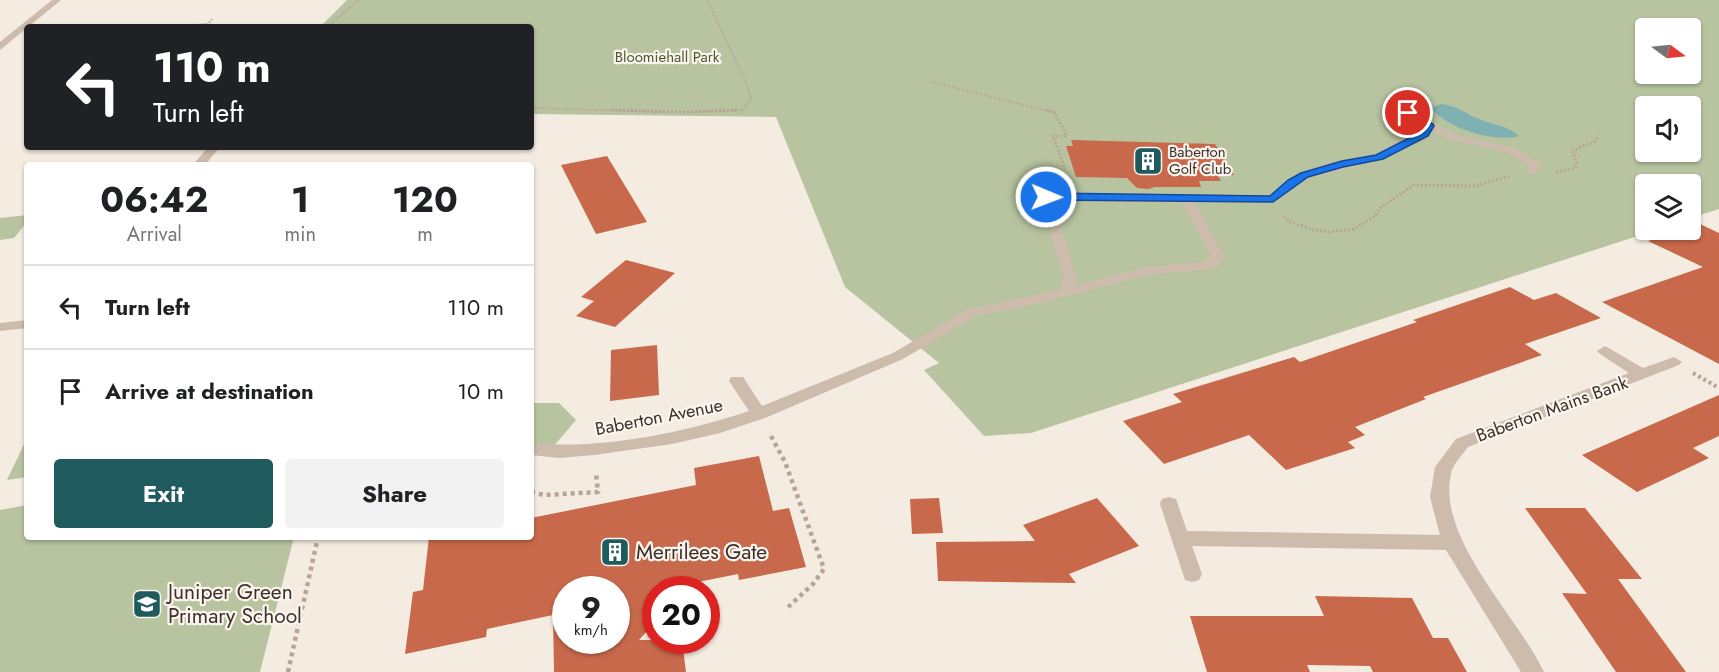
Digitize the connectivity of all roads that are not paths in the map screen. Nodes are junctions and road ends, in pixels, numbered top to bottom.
1 (57, 0) edge
2 (28, 24) edge
3 (24, 27) edge
4 (0, 47) edge
5 (1408, 113) dead end
6 (1427, 130) junction
7 (212, 150) edge
8 (202, 162) edge
9 (1533, 171) road end
10 (1041, 177) road end
11 (1046, 197) junction
12 (1187, 199) junction
13 (1065, 293) junction
14 (24, 324) edge
15 (0, 327) edge
16 (1605, 351) dead end
17 (1674, 362) dead end
18 (1643, 375) junction
19 (737, 381) dead end
20 (759, 414) junction
21 (534, 449) edge
22 (1169, 504) dead end
23 (1180, 538) junction
24 (1452, 543) junction
25 (1192, 574) dead end
26 (1533, 672) edge

1 - 2 street
3 - 4 street
5 - 6 street
6 - 9 street
6 - 12 street
7 - 8 street
10 - 11 street
11 - 12 street
11 - 13 street
12 - 13 street, Baberton Avenue
13 - 20 street, Baberton Avenue
14 - 15 street
16 - 18 street, Baberton Mains Bank
17 - 18 street, Baberton Mains Bank
18 - 24 street, Baberton Mains Bank
19 - 20 street
20 - 21 street, Baberton Avenue
22 - 23 street
23 - 24 street
23 - 25 street
24 - 26 street, Baberton Mains Bank

